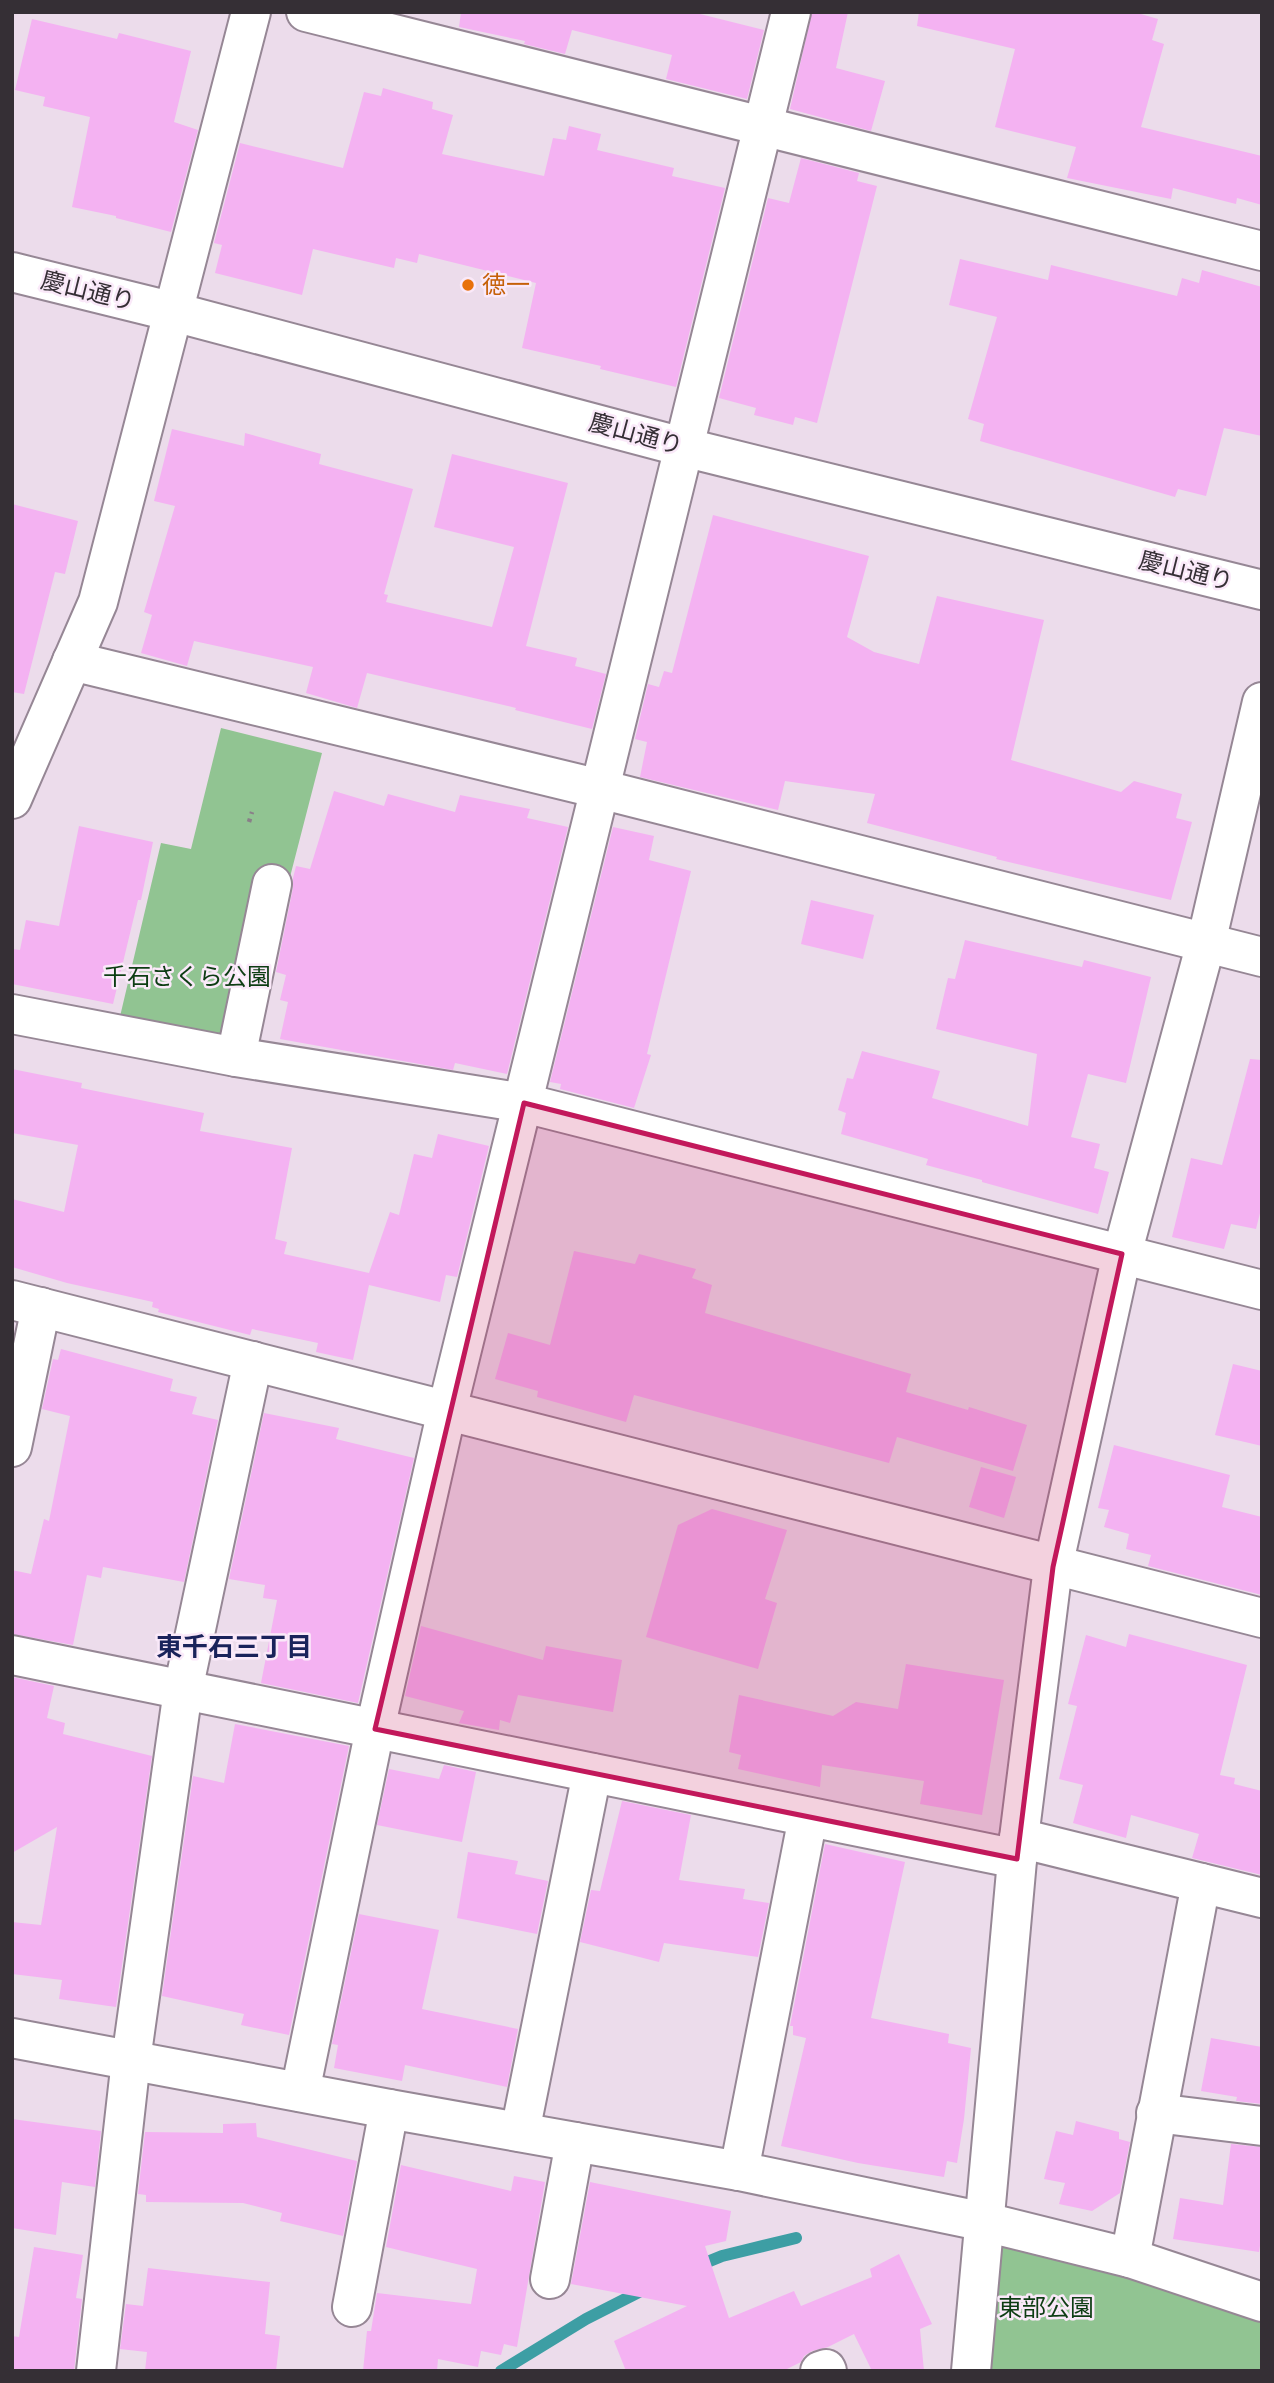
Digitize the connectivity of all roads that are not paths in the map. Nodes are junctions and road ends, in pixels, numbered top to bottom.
1 (251, 12) edge
2 (306, 12) edge
3 (791, 12) edge
4 (763, 127) junction
5 (1262, 251) edge
6 (12, 272) edge
7 (174, 312) junction
8 (683, 447) junction
9 (1262, 590) edge
10 (72, 661) junction
11 (1262, 702) edge
12 (600, 789) junction
13 (12, 799) edge
14 (272, 884) dead end
15 (1206, 943) junction
16 (1262, 957) edge
17 (12, 1014) edge
18 (236, 1057) junction
19 (524, 1103) junction
20 (1122, 1254) junction
21 (1262, 1290) edge
22 (26, 1303) edge
23 (253, 1361) junction
24 (447, 1410) junction
25 (12, 1447) edge
26 (1053, 1567) junction
27 (1262, 1618) edge
28 (12, 1655) edge
29 (183, 1690) junction
30 (375, 1729) junction
31 (592, 1773) junction
32 (808, 1816) junction
33 (1018, 1848) junction
34 (1201, 1883) junction
35 (1262, 1898) edge
36 (12, 2038) edge
37 (131, 2060) junction
38 (300, 2092) junction
39 (389, 2109) junction
40 (1156, 2113) junction
41 (1262, 2126) edge
42 (520, 2132) junction
43 (575, 2142) junction
44 (739, 2171) junction
45 (985, 2222) junction
46 (1130, 2258) junction
47 (550, 2279) dead end
48 (1262, 2302) edge
49 (352, 2307) dead end
50 (96, 2371) edge
51 (820, 2371) edge
52 (827, 2371) edge
53 (971, 2371) edge

1 - 7 street
2 - 4 street
3 - 4 street
4 - 5 street
4 - 8 street
6 - 7 street, 慶山通り
7 - 8 street, 慶山通り
7 - 10 street
8 - 9 street, 慶山通り
8 - 12 street
10 - 12 street
10 - 13 street
11 - 15 street
12 - 15 street
12 - 19 street
14 - 18 street
15 - 16 street
15 - 20 street
17 - 18 street
18 - 19 street
19 - 20 street
19 - 24 street
20 - 21 street
20 - 26 street
22 - 23 street
22 - 25 street
23 - 24 street
23 - 29 street
24 - 26 street
24 - 30 street
26 - 27 street
26 - 33 street
28 - 29 street
29 - 30 street
29 - 37 street
30 - 31 street
30 - 38 street
31 - 32 street
31 - 42 street
32 - 33 street
32 - 44 street
33 - 34 street
33 - 45 street
34 - 35 street
34 - 40 street
36 - 37 street
37 - 38 street
37 - 50 street
38 - 39 street
39 - 42 street
39 - 49 street
40 - 41 street
40 - 46 street
42 - 43 street
43 - 44 street
43 - 47 street
44 - 45 street
45 - 46 street
45 - 53 street
46 - 48 street
51 - 52 street

